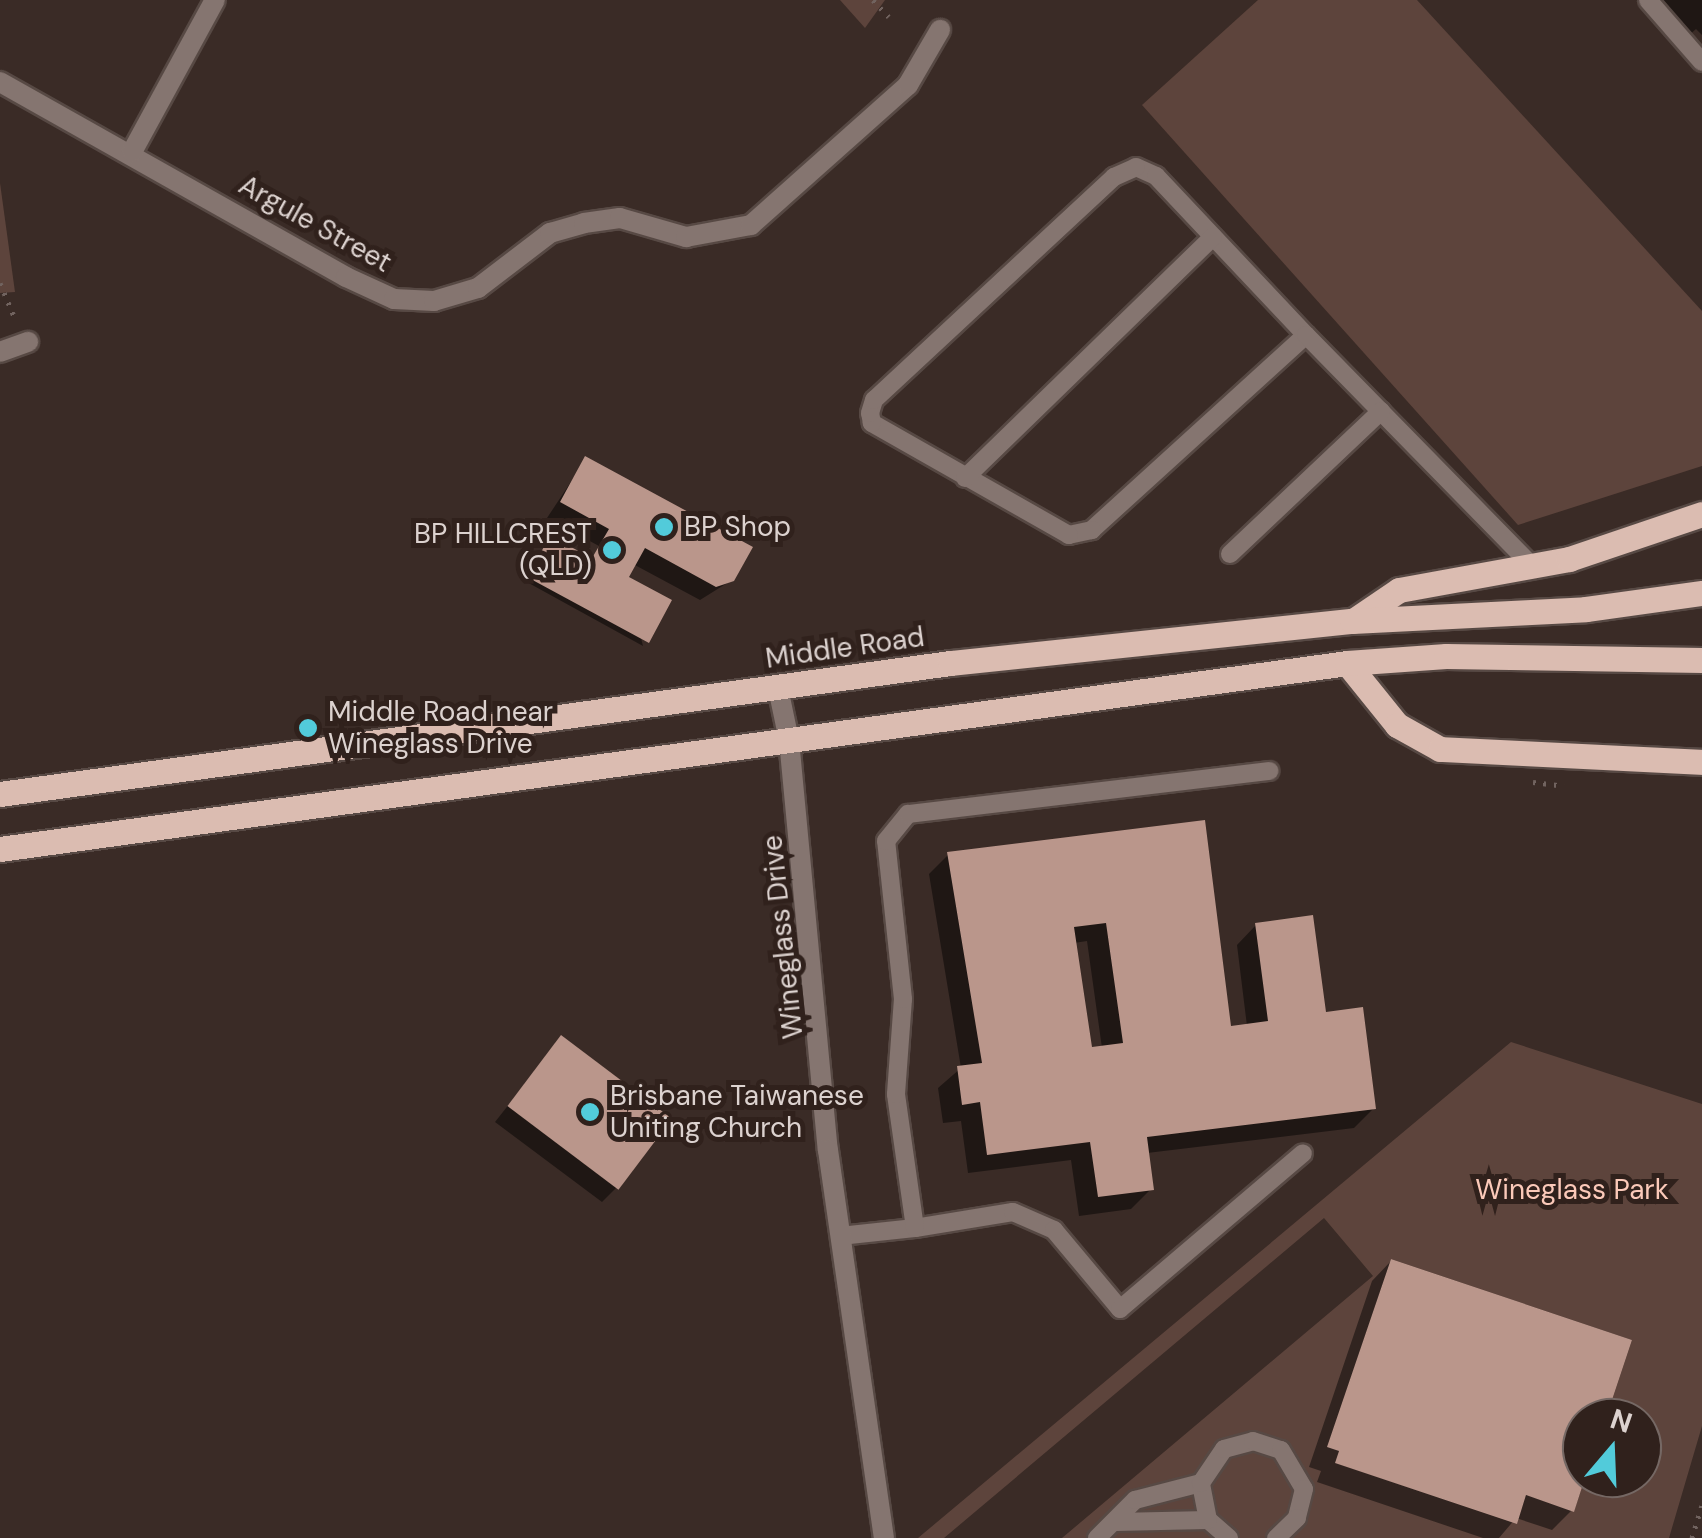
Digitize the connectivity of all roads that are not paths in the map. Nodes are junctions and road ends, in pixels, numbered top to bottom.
1 (215, 0) edge
2 (1648, 0) edge
3 (940, 30) dead end
4 (1702, 62) edge
5 (0, 82) edge
6 (132, 152) junction
7 (1214, 237) junction
8 (1306, 334) junction
9 (28, 342) road end
10 (0, 352) edge
11 (1381, 411) junction
12 (965, 478) junction
13 (1702, 514) edge
14 (1230, 554) dead end
15 (1533, 567) junction
16 (1702, 593) edge
17 (1352, 621) junction
18 (1702, 660) edge
19 (1347, 664) junction
20 (778, 688) junction
21 (790, 740) junction
22 (1702, 762) edge
23 (1269, 771) dead end
24 (0, 794) edge
25 (0, 849) edge
26 (1303, 1153) dead end
27 (914, 1228) junction
28 (840, 1236) junction
29 (1201, 1484) junction
30 (1208, 1520) junction
31 (1115, 1522) junction
32 (884, 1538) edge
33 (1097, 1538) edge
34 (1229, 1538) edge
35 (1276, 1538) edge

1 - 6 street
2 - 4 lane
3 - 6 street, Argule Street
5 - 6 street, Argule Street
7 - 8 lane
7 - 12 lane
7 - 12 lane
8 - 11 lane
8 - 12 lane
9 - 10 street
11 - 14 lane
11 - 15 lane
13 - 15 main road
15 - 17 main road
16 - 17 main road, Middle Road
17 - 20 main road, Middle Road
18 - 19 main road
19 - 21 main road
19 - 22 main road
20 - 21 street, Wineglass Drive
20 - 24 main road, Middle Road
21 - 25 main road
21 - 28 street, Wineglass Drive
23 - 27 lane
26 - 27 lane
27 - 28 lane
28 - 32 street, Wineglass Drive
29 - 30 lane
29 - 31 lane
29 - 35 lane
30 - 31 lane
30 - 34 lane
31 - 33 lane

